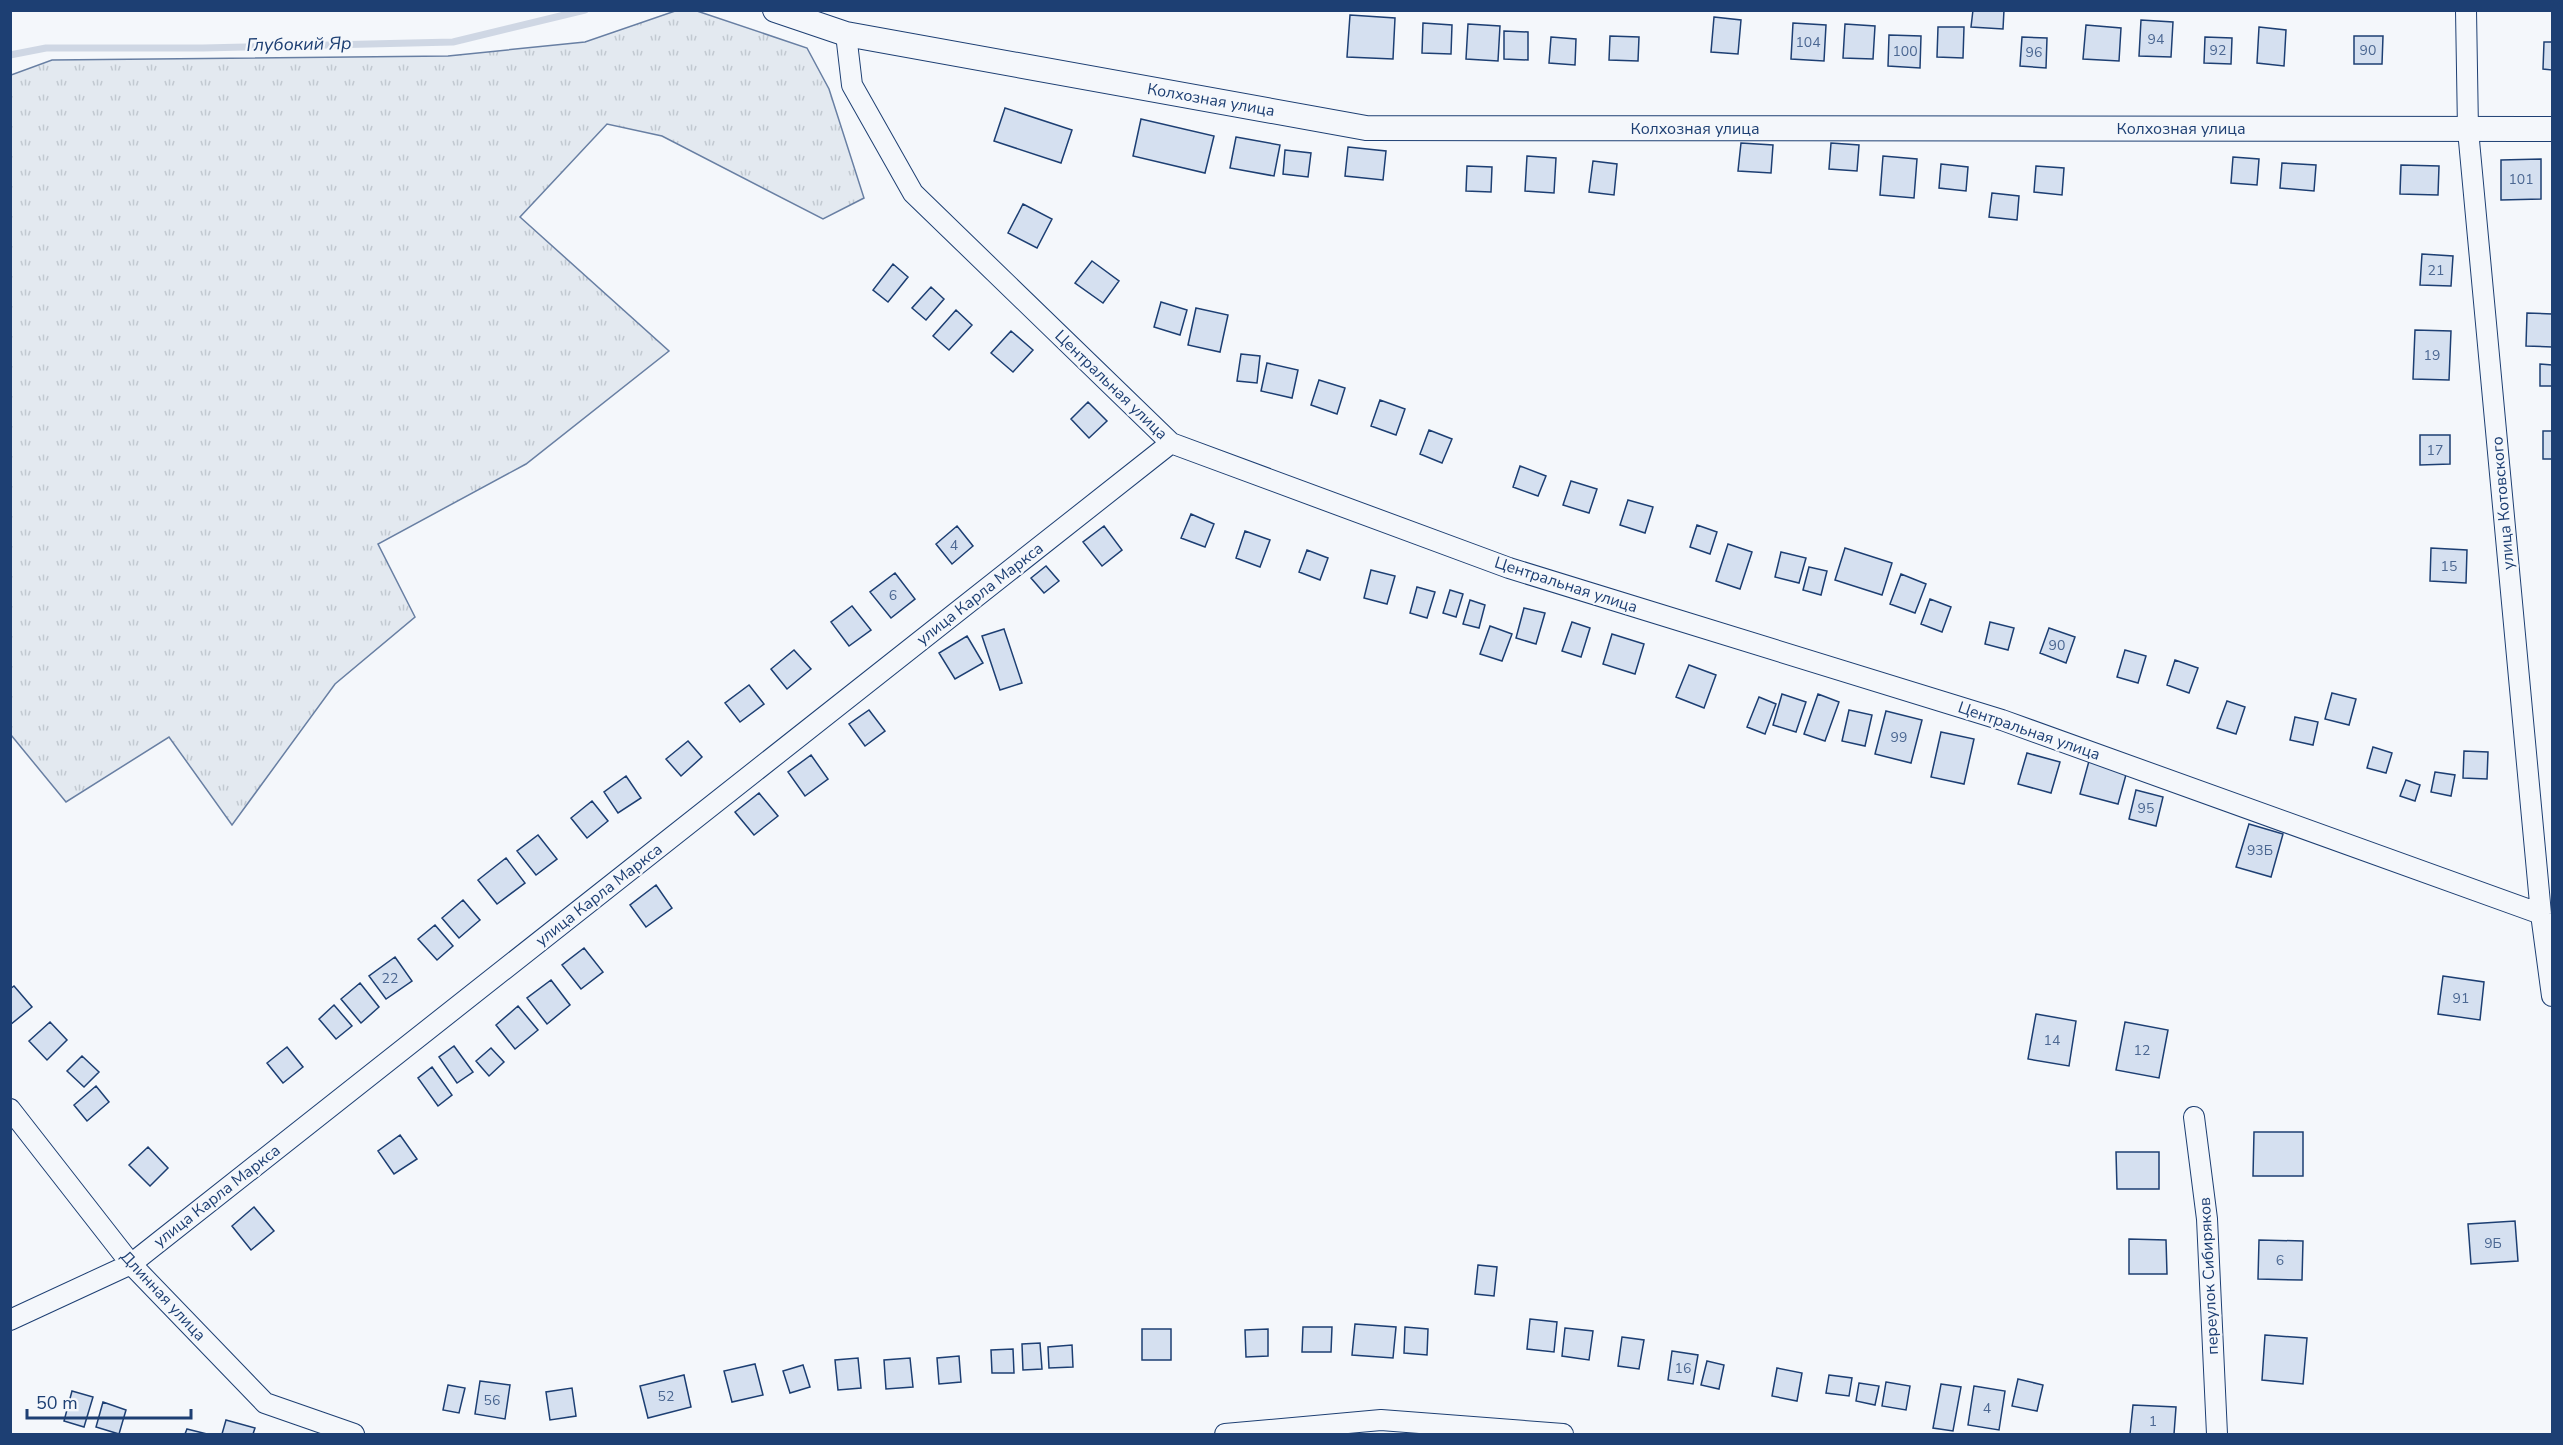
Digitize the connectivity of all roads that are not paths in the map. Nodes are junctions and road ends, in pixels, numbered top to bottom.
1 (775, 10) edge
2 (2466, 10) edge
3 (846, 34) junction
4 (2553, 129) edge
5 (2468, 130) junction
6 (1171, 443) junction
7 (2541, 914) junction
8 (2553, 996) edge
9 (10, 1109) edge
10 (2194, 1118) dead end
11 (131, 1264) junction
12 (10, 1320) edge
13 (354, 1434) edge
14 (1225, 1434) edge
15 (1563, 1434) edge
16 (2217, 1434) edge

1 - 3 street
2 - 5 street, улица Котовского
3 - 5 street, Колхозная улица
3 - 6 street, Центральная улица
4 - 5 street, Колхозная улица
5 - 7 street, улица Котовского
6 - 7 street, Центральная улица
6 - 11 street, улица Карла Маркса
7 - 8 street, улица Котовского
9 - 11 street, Длинная улица
10 - 16 street, переулок Сибиряков
11 - 12 street, улица Карла Маркса
11 - 13 street, Длинная улица
14 - 15 street

